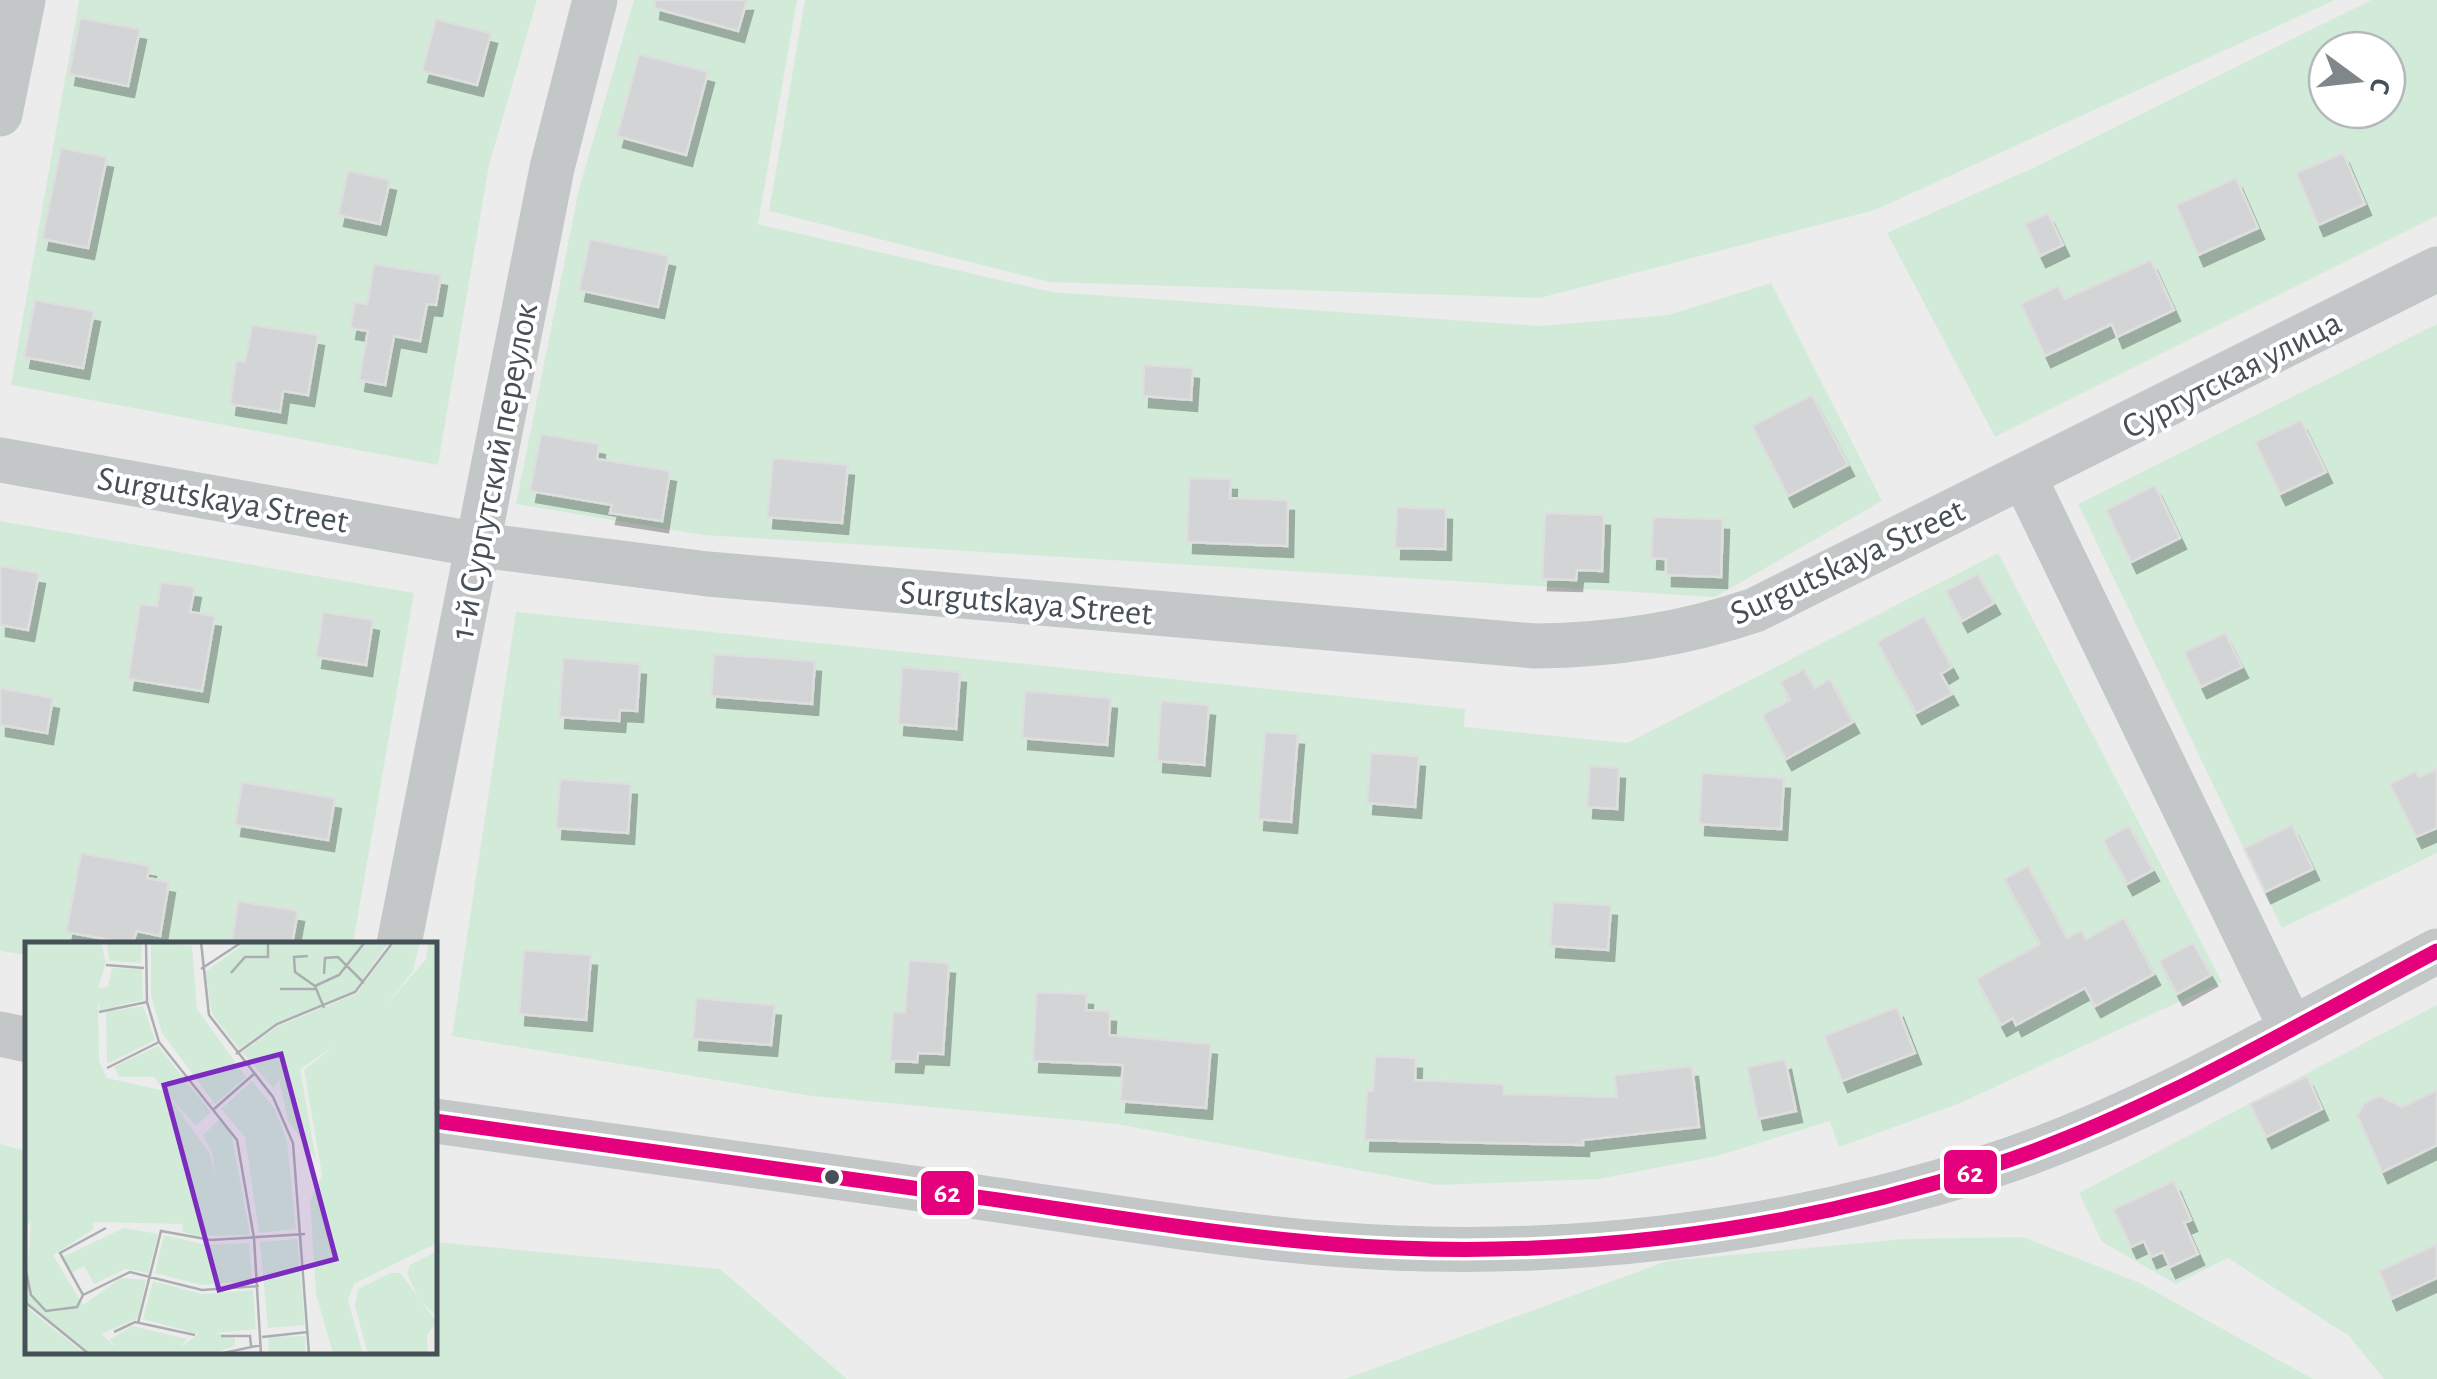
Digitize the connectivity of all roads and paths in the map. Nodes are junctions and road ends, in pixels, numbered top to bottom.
1 (22, 0) edge
2 (596, 0) edge
3 (0, 114) edge
4 (2437, 269) edge
5 (0, 460) edge
6 (2025, 478) junction
7 (479, 545) junction
8 (399, 942) edge
9 (2437, 951) edge
10 (2291, 1028) junction
11 (0, 1034) edge
12 (25, 1039) edge
13 (438, 1121) edge

1 - 3 street
2 - 7 street, 1-й Сургутский переулок
4 - 6 street, Сургутская улица
5 - 7 street, Surgutskaya Street
6 - 7 street, Surgutskaya Street
6 - 10 street
7 - 8 street, 1-й Сургутский переулок
9 - 10 street
10 - 13 street
11 - 12 street

